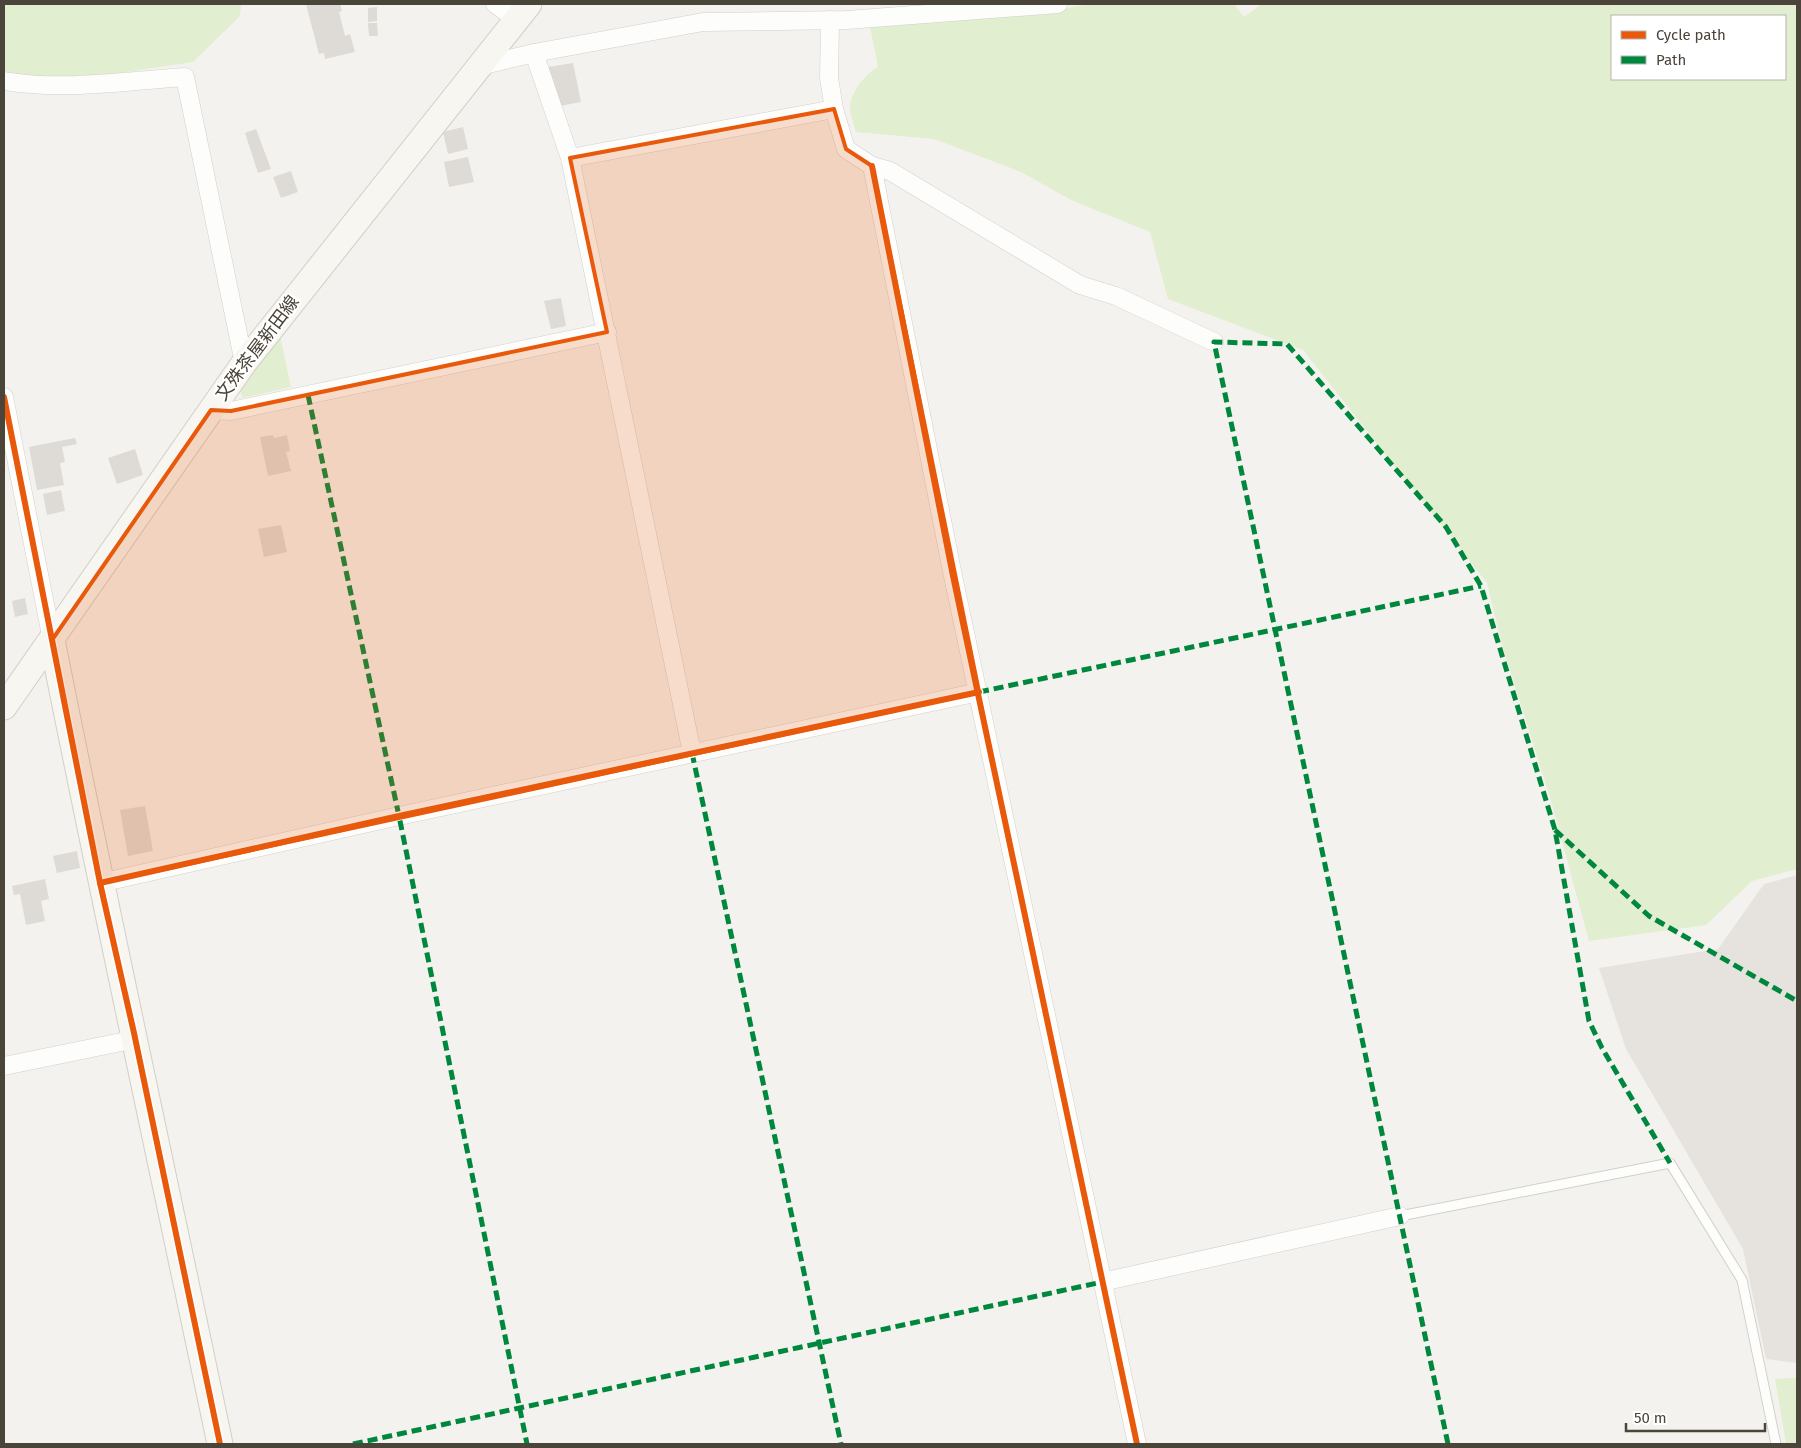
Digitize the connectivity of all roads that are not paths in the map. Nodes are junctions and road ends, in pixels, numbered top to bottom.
1 (495, 4) edge
2 (1058, 4) edge
3 (1006, 6) edge
4 (523, 11) edge
5 (830, 20) junction
6 (534, 53) junction
7 (480, 66) junction
8 (4, 81) edge
9 (834, 110) junction
10 (570, 158) junction
11 (872, 166) junction
12 (607, 332) junction
13 (1214, 342) dead end
14 (244, 363) junction
15 (4, 397) edge
16 (211, 410) junction
17 (10, 454) edge
18 (52, 640) junction
19 (979, 692) junction
20 (4, 707) edge
21 (692, 753) junction
22 (100, 883) junction
23 (136, 1039) junction
24 (4, 1066) edge
25 (1400, 1216) joint
26 (1102, 1282) junction
27 (220, 1444) edge
28 (1138, 1444) edge
29 (1776, 1444) edge

1 - 4 street
2 - 3 street
3 - 5 street
4 - 7 main road, 文殊茶屋新田線
5 - 6 street
5 - 9 street
6 - 7 street
6 - 10 street
7 - 14 main road, 文殊茶屋新田線
8 - 14 street
9 - 10 street
9 - 11 street
10 - 12 street
11 - 13 street
11 - 19 street
12 - 16 street
12 - 21 street
14 - 16 main road, 文殊茶屋新田線
15 - 17 street
16 - 18 main road, 文殊茶屋新田線
17 - 18 street
18 - 20 main road, 文殊茶屋新田線
18 - 22 main road
19 - 21 street
19 - 26 street
21 - 22 street
22 - 23 main road
23 - 24 street
23 - 27 main road
25 - 26 street
25 - 29 lane
26 - 28 street

